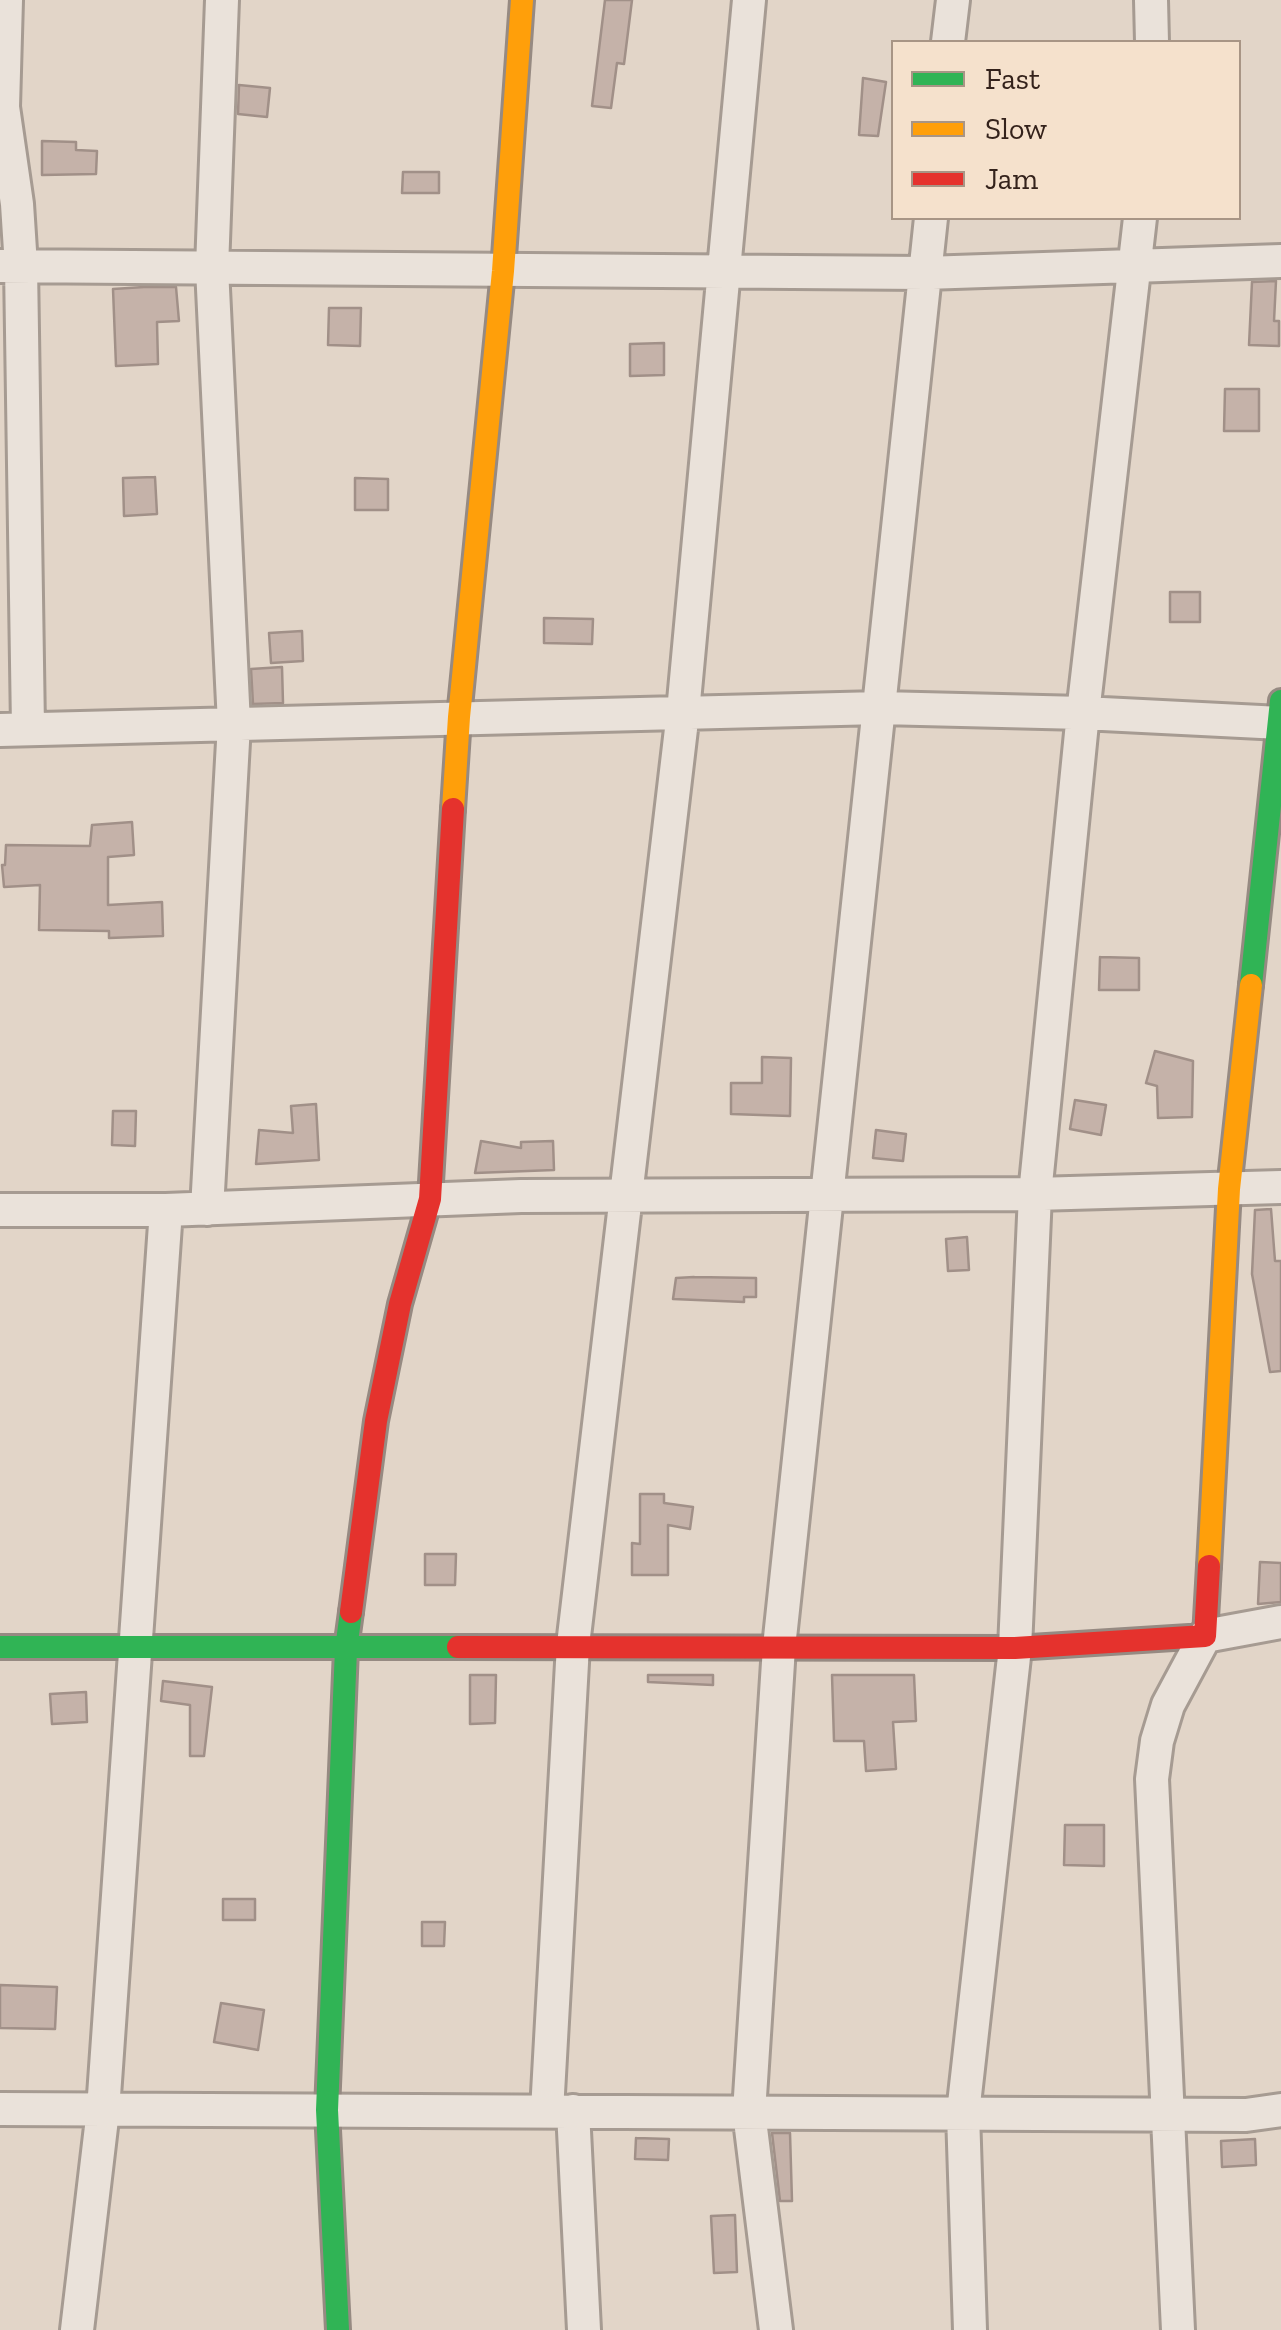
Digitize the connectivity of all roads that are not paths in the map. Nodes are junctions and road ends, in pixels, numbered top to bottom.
1 (6, 0) edge
2 (222, 0) edge
3 (522, 0) edge
4 (749, 0) edge
5 (953, 0) edge
6 (1151, 0) edge
7 (948, 40) edge
8 (1152, 40) edge
9 (931, 220) edge
10 (1140, 220) edge
11 (1281, 261) edge
12 (1136, 263) junction
13 (11, 266) edge
14 (212, 268) junction
15 (503, 271) junction
16 (725, 271) junction
17 (926, 273) junction
18 (880, 708) junction
19 (683, 712) junction
20 (1083, 713) junction
21 (1280, 716) edge
22 (459, 717) junction
23 (234, 724) junction
24 (14, 729) edge
25 (1281, 1188) edge
26 (1229, 1189) junction
27 (1035, 1194) junction
28 (827, 1195) junction
29 (628, 1196) junction
30 (430, 1200) junction
31 (207, 1208) junction
32 (0, 1210) edge
33 (166, 1210) junction
34 (1281, 1622) edge
35 (1205, 1636) junction
36 (135, 1646) junction
37 (573, 1646) junction
38 (0, 1647) edge
39 (779, 1647) junction
40 (1015, 1648) junction
41 (346, 1650) junction
42 (0, 2109) edge
43 (102, 2110) junction
44 (328, 2110) junction
45 (1281, 2110) edge
46 (560, 2111) junction
47 (749, 2112) junction
48 (963, 2113) junction
49 (1166, 2114) junction
50 (76, 2330) edge
51 (338, 2330) edge
52 (584, 2330) edge
53 (776, 2330) edge
54 (970, 2330) edge
55 (1178, 2330) edge

1 - 13 street
2 - 14 street
3 - 15 street
4 - 16 street
5 - 7 street
6 - 8 street
9 - 17 street
10 - 12 street
11 - 12 street
12 - 17 street
12 - 20 street
13 - 14 street
13 - 24 street
14 - 15 street
14 - 23 street
15 - 16 street
15 - 22 street
16 - 17 street
16 - 19 street
17 - 18 street
18 - 19 street
18 - 20 street
18 - 28 street
19 - 22 street
19 - 29 street
20 - 21 street
20 - 27 street
21 - 26 street
22 - 23 street
22 - 30 street
23 - 24 street
23 - 31 street
25 - 26 street
26 - 27 street
26 - 35 street
27 - 28 street
27 - 40 street
28 - 29 street
28 - 39 street
29 - 30 street
29 - 37 street
30 - 31 street
30 - 41 street
31 - 33 street
32 - 33 street
33 - 36 street
34 - 35 street
35 - 40 street
35 - 49 street
36 - 38 street
36 - 41 street
36 - 43 street
37 - 39 street
37 - 41 street
37 - 46 street
39 - 40 street
39 - 47 street
40 - 48 street
41 - 44 street
42 - 43 street
43 - 44 street
43 - 50 street
44 - 46 street
44 - 51 street
45 - 49 street
46 - 47 street
46 - 52 street
47 - 48 street
47 - 53 street
48 - 49 street
48 - 54 street
49 - 55 street

